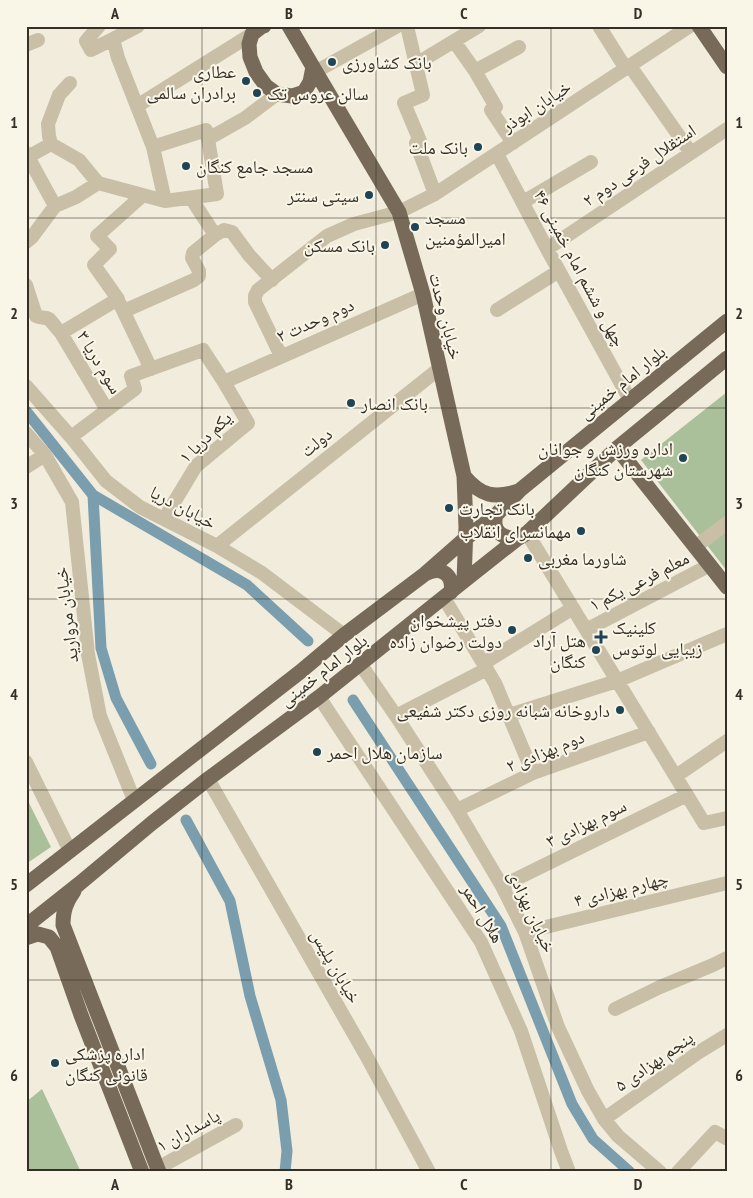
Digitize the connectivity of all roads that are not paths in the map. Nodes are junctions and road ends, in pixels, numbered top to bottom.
1 (100, 26) edge
2 (138, 26) edge
3 (278, 26) edge
4 (479, 26) edge
5 (599, 26) edge
6 (690, 26) edge
7 (699, 26) edge
8 (401, 27) edge
9 (291, 29) edge
10 (258, 30) edge
11 (113, 39) junction
12 (454, 41) junction
13 (519, 47) dead end
14 (416, 64) junction
15 (628, 67) junction
16 (727, 67) edge
17 (314, 70) junction
18 (475, 71) junction
19 (70, 83) dead end
20 (277, 94) junction
21 (137, 106) junction
22 (727, 129) edge
23 (208, 139) junction
24 (513, 143) junction
25 (52, 144) junction
26 (153, 147) junction
27 (691, 153) junction
28 (497, 154) junction
29 (27, 156) edge
30 (592, 162) dead end
31 (98, 183) junction
32 (435, 194) junction
33 (143, 195) junction
34 (191, 198) junction
35 (165, 201) junction
36 (523, 202) junction
37 (55, 206) junction
38 (399, 212) junction
39 (215, 235) junction
40 (26, 242) edge
41 (547, 249) junction
42 (559, 271) junction
43 (272, 280) junction
44 (26, 285) edge
45 (422, 294) junction
46 (121, 305) junction
47 (497, 310) dead end
48 (727, 321) edge
49 (61, 333) junction
50 (281, 356) junction
51 (727, 358) edge
52 (440, 368) junction
53 (151, 369) junction
54 (224, 382) junction
55 (26, 386) edge
56 (630, 400) junction
57 (106, 410) junction
58 (26, 433) edge
59 (71, 437) junction
60 (618, 448) junction
61 (45, 455) junction
62 (26, 467) edge
63 (464, 476) junction
64 (520, 490) junction
65 (496, 515) junction
66 (164, 519) junction
67 (727, 523) edge
68 (522, 536) junction
69 (466, 538) junction
70 (217, 546) junction
71 (695, 547) junction
72 (710, 566) junction
73 (425, 574) junction
74 (464, 581) junction
75 (727, 587) edge
76 (447, 595) junction
77 (573, 608) junction
78 (586, 630) junction
79 (727, 634) edge
80 (344, 635) junction
81 (361, 665) junction
82 (485, 666) junction
83 (617, 680) junction
84 (319, 697) junction
85 (509, 715) junction
86 (396, 716) junction
87 (649, 732) junction
88 (727, 741) edge
89 (26, 762) edge
90 (533, 773) junction
91 (676, 776) junction
92 (208, 779) junction
93 (687, 795) junction
94 (134, 800) junction
95 (457, 810) junction
96 (727, 818) edge
97 (70, 851) junction
98 (727, 883) edge
99 (78, 884) junction
100 (26, 885) edge
101 (502, 886) junction
102 (26, 926) edge
103 (525, 932) junction
104 (26, 938) edge
105 (727, 958) edge
106 (615, 1009) dead end
107 (88, 1011) junction
108 (727, 1035) edge
109 (604, 1119) junction
110 (236, 1125) dead end
111 (727, 1138) edge
112 (158, 1170) edge
113 (142, 1172) edge
114 (429, 1172) edge
115 (569, 1172) edge
116 (660, 1172) edge
117 (678, 1172) edge

1 - 11 street
2 - 11 street
3 - 9 main road
4 - 12 street
5 - 15 street
6 - 15 street, خیابان ابوذر
7 - 16 main road
8 - 14 street
8 - 17 street
9 - 17 main road, خیابان وحدت
10 - 20 main road
10 - 21 street
11 - 21 street
12 - 14 street
12 - 18 street
13 - 18 street
14 - 32 street
15 - 24 street, خیابان ابوذر
15 - 27 street
17 - 20 main road
17 - 38 main road, خیابان وحدت
18 - 24 street
19 - 25 street
20 - 23 street
21 - 26 street
22 - 27 street, استقلال فرعی دوم ۲
23 - 26 street
23 - 34 street
24 - 28 street, خیابان ابوذر
25 - 29 street
25 - 31 street
26 - 35 street
27 - 41 street, استقلال فرعی دوم ۲
28 - 32 street, خیابان ابوذر
28 - 36 street, چهل و ششم امام خمینی ۴۶
29 - 37 street
30 - 36 street
31 - 33 street
31 - 37 street
32 - 38 street, خیابان ابوذر
33 - 35 street
33 - 46 street
34 - 35 street
34 - 39 street
36 - 41 street, چهل و ششم امام خمینی ۴۶
37 - 40 street
38 - 43 street, خیابان ابوذر
38 - 45 main road, خیابان وحدت
39 - 43 street
39 - 46 street, سوم دریا ۳
41 - 42 street, چهل و ششم امام خمینی ۴۶
42 - 47 street
42 - 56 street, چهل و ششم امام خمینی ۴۶
43 - 50 street, خیابان ابوذر
44 - 49 street
45 - 50 street, دوم وحدت ۲
45 - 52 main road, خیابان وحدت
46 - 49 street, سوم دریا ۳
46 - 53 street
48 - 56 main road, بلوار امام خمینی
49 - 57 street, سوم دریا ۳
50 - 54 street, دوم وحدت ۲
51 - 60 main road, بلوار امام خمینی
52 - 63 main road, خیابان وحدت
52 - 70 street, دولت
53 - 54 street, سوم دریا ۳
53 - 57 street, سوم دریا ۳
54 - 66 street, یکم دریا ۱
55 - 59 street, خیابان دریا
56 - 64 main road, بلوار امام خمینی
57 - 59 street, سوم دریا ۳
58 - 61 street, خیابان مروارید
59 - 66 street, خیابان دریا
60 - 68 main road, بلوار امام خمینی
60 - 71 main road
61 - 62 street
61 - 94 street, خیابان مروارید
63 - 64 main road
63 - 69 main road, خیابان وحدت
64 - 65 main road, بلوار امام خمینی
65 - 68 main road
65 - 69 main road, بلوار امام خمینی
66 - 70 street, خیابان دریا
67 - 71 street
68 - 74 main road, بلوار امام خمینی
68 - 77 street
69 - 73 main road, بلوار امام خمینی
69 - 74 main road, خیابان وحدت
70 - 80 street, خیابان دریا
71 - 72 main road
72 - 75 main road
72 - 78 street, معلم فرعی یکم ۱
73 - 76 main road
73 - 80 main road, بلوار امام خمینی
74 - 76 main road, بلوار امام خمینی
76 - 81 main road, بلوار امام خمینی
76 - 82 street
77 - 78 street
77 - 82 street
78 - 83 street
79 - 83 street
80 - 94 main road, بلوار امام خمینی
81 - 84 main road, بلوار امام خمینی
81 - 86 street, خیابان بهزادی
82 - 85 street
82 - 86 street
83 - 85 street
83 - 87 street
84 - 92 main road, بلوار امام خمینی
84 - 115 street, هلال احمر
85 - 90 street
86 - 95 street, خیابان بهزادی
87 - 90 street, دوم بهزادی ۲
87 - 91 street
88 - 91 street
89 - 97 street
90 - 95 street, دوم بهزادی ۲
91 - 93 street
92 - 99 main road, بلوار امام خمینی
92 - 114 street, خیابان پلیس
93 - 96 street
93 - 101 street, سوم بهزادی ۳
94 - 97 main road, بلوار امام خمینی
95 - 101 street, خیابان بهزادی
97 - 100 main road, بلوار امام خمینی
98 - 103 street, چهارم بهزادی ۴
99 - 102 main road, بلوار امام خمینی
99 - 107 main road
101 - 103 street, خیابان بهزادی
103 - 109 street, خیابان بهزادی
104 - 107 main road
105 - 106 street
107 - 112 main road
107 - 113 main road
108 - 109 street, پنجم بهزادی ۵
109 - 116 street, خیابان بهزادی
110 - 112 street, پاسداران ۱
111 - 117 street

